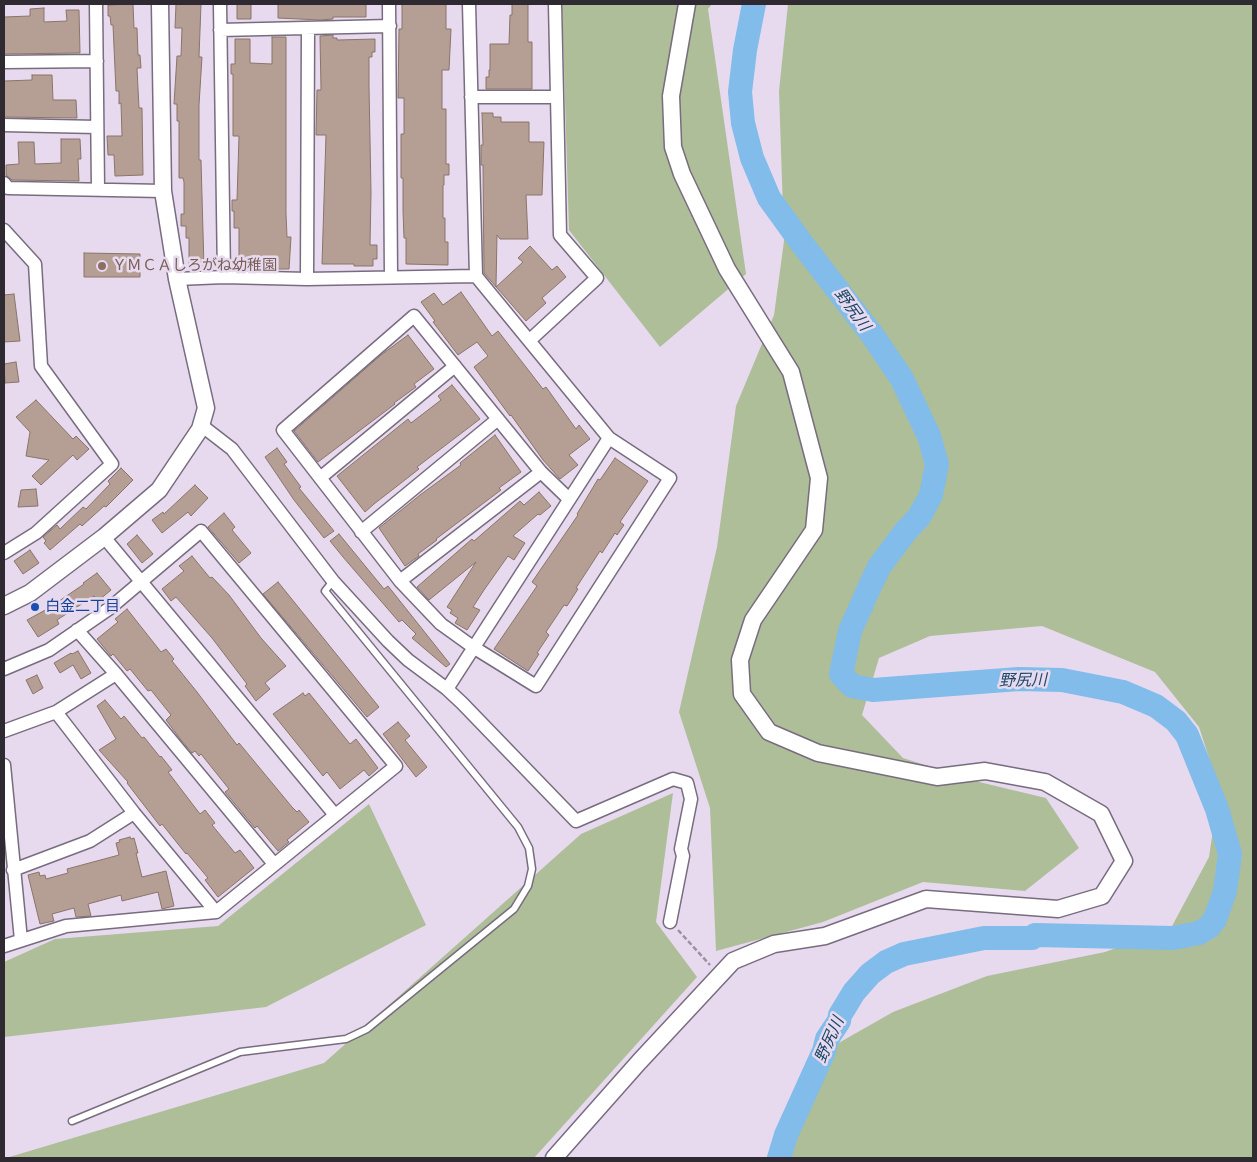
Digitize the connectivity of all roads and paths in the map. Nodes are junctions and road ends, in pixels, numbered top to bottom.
1 (96, 4) edge
2 (160, 4) edge
3 (220, 4) edge
4 (389, 4) edge
5 (469, 4) edge
6 (555, 4) edge
7 (687, 4) edge
8 (390, 26) junction
9 (308, 28) junction
10 (220, 30) junction
11 (96, 61) junction
12 (4, 62) edge
13 (557, 97) junction
14 (471, 98) junction
15 (4, 125) edge
16 (97, 127) junction
17 (4, 183) edge
18 (98, 189) junction
19 (163, 191) junction
20 (4, 230) edge
21 (476, 276) junction
22 (224, 277) junction
23 (307, 278) junction
24 (391, 278) junction
25 (177, 279) junction
26 (530, 340) junction
27 (455, 366) junction
28 (498, 419) junction
29 (201, 425) junction
30 (609, 438) junction
31 (541, 472) junction
32 (320, 478) junction
33 (569, 499) junction
34 (362, 532) junction
35 (104, 537) junction
36 (4, 553) edge
37 (333, 581) junction
38 (141, 582) junction
39 (400, 582) junction
40 (4, 606) edge
41 (77, 630) junction
42 (473, 647) junction
43 (4, 669) edge
44 (116, 674) junction
45 (447, 689) junction
46 (56, 712) junction
47 (4, 730) edge
48 (4, 765) edge
49 (134, 813) junction
50 (335, 815) junction
51 (274, 864) junction
52 (13, 870) junction
53 (216, 912) junction
54 (670, 922) joint
55 (21, 940) junction
56 (4, 946) edge
57 (720, 976) junction
58 (72, 1121) dead end
59 (554, 1158) edge

1 - 11 street
2 - 19 street
3 - 10 street
4 - 8 street
5 - 14 street
6 - 13 street
7 - 57 street
8 - 9 street
8 - 24 street
9 - 10 street
9 - 23 street
10 - 22 street
11 - 12 street
11 - 16 street
13 - 14 street
13 - 26 street
14 - 21 street
15 - 16 street
16 - 18 street
17 - 18 street
18 - 19 street
19 - 25 street
20 - 36 street
21 - 24 street
21 - 26 street
22 - 23 street
22 - 25 street
23 - 24 street
25 - 29 street
26 - 30 street
27 - 28 street
27 - 32 street
27 - 32 street
28 - 31 street
28 - 34 street
29 - 35 street
29 - 37 street
30 - 33 street
30 - 42 street
31 - 33 street
31 - 39 street
32 - 34 street
33 - 42 street
34 - 39 street
35 - 38 street
35 - 40 street
37 - 45 street
37 - 58 lane
38 - 41 street
38 - 50 street
38 - 50 street
39 - 42 street
41 - 43 street
41 - 44 street
42 - 45 street
44 - 46 street
44 - 51 street
45 - 54 street
46 - 47 street
46 - 49 street
48 - 52 street
49 - 52 street
49 - 53 street
50 - 51 street
51 - 53 street
52 - 55 street
53 - 55 street
54 - 57 path
55 - 56 street
57 - 59 street

